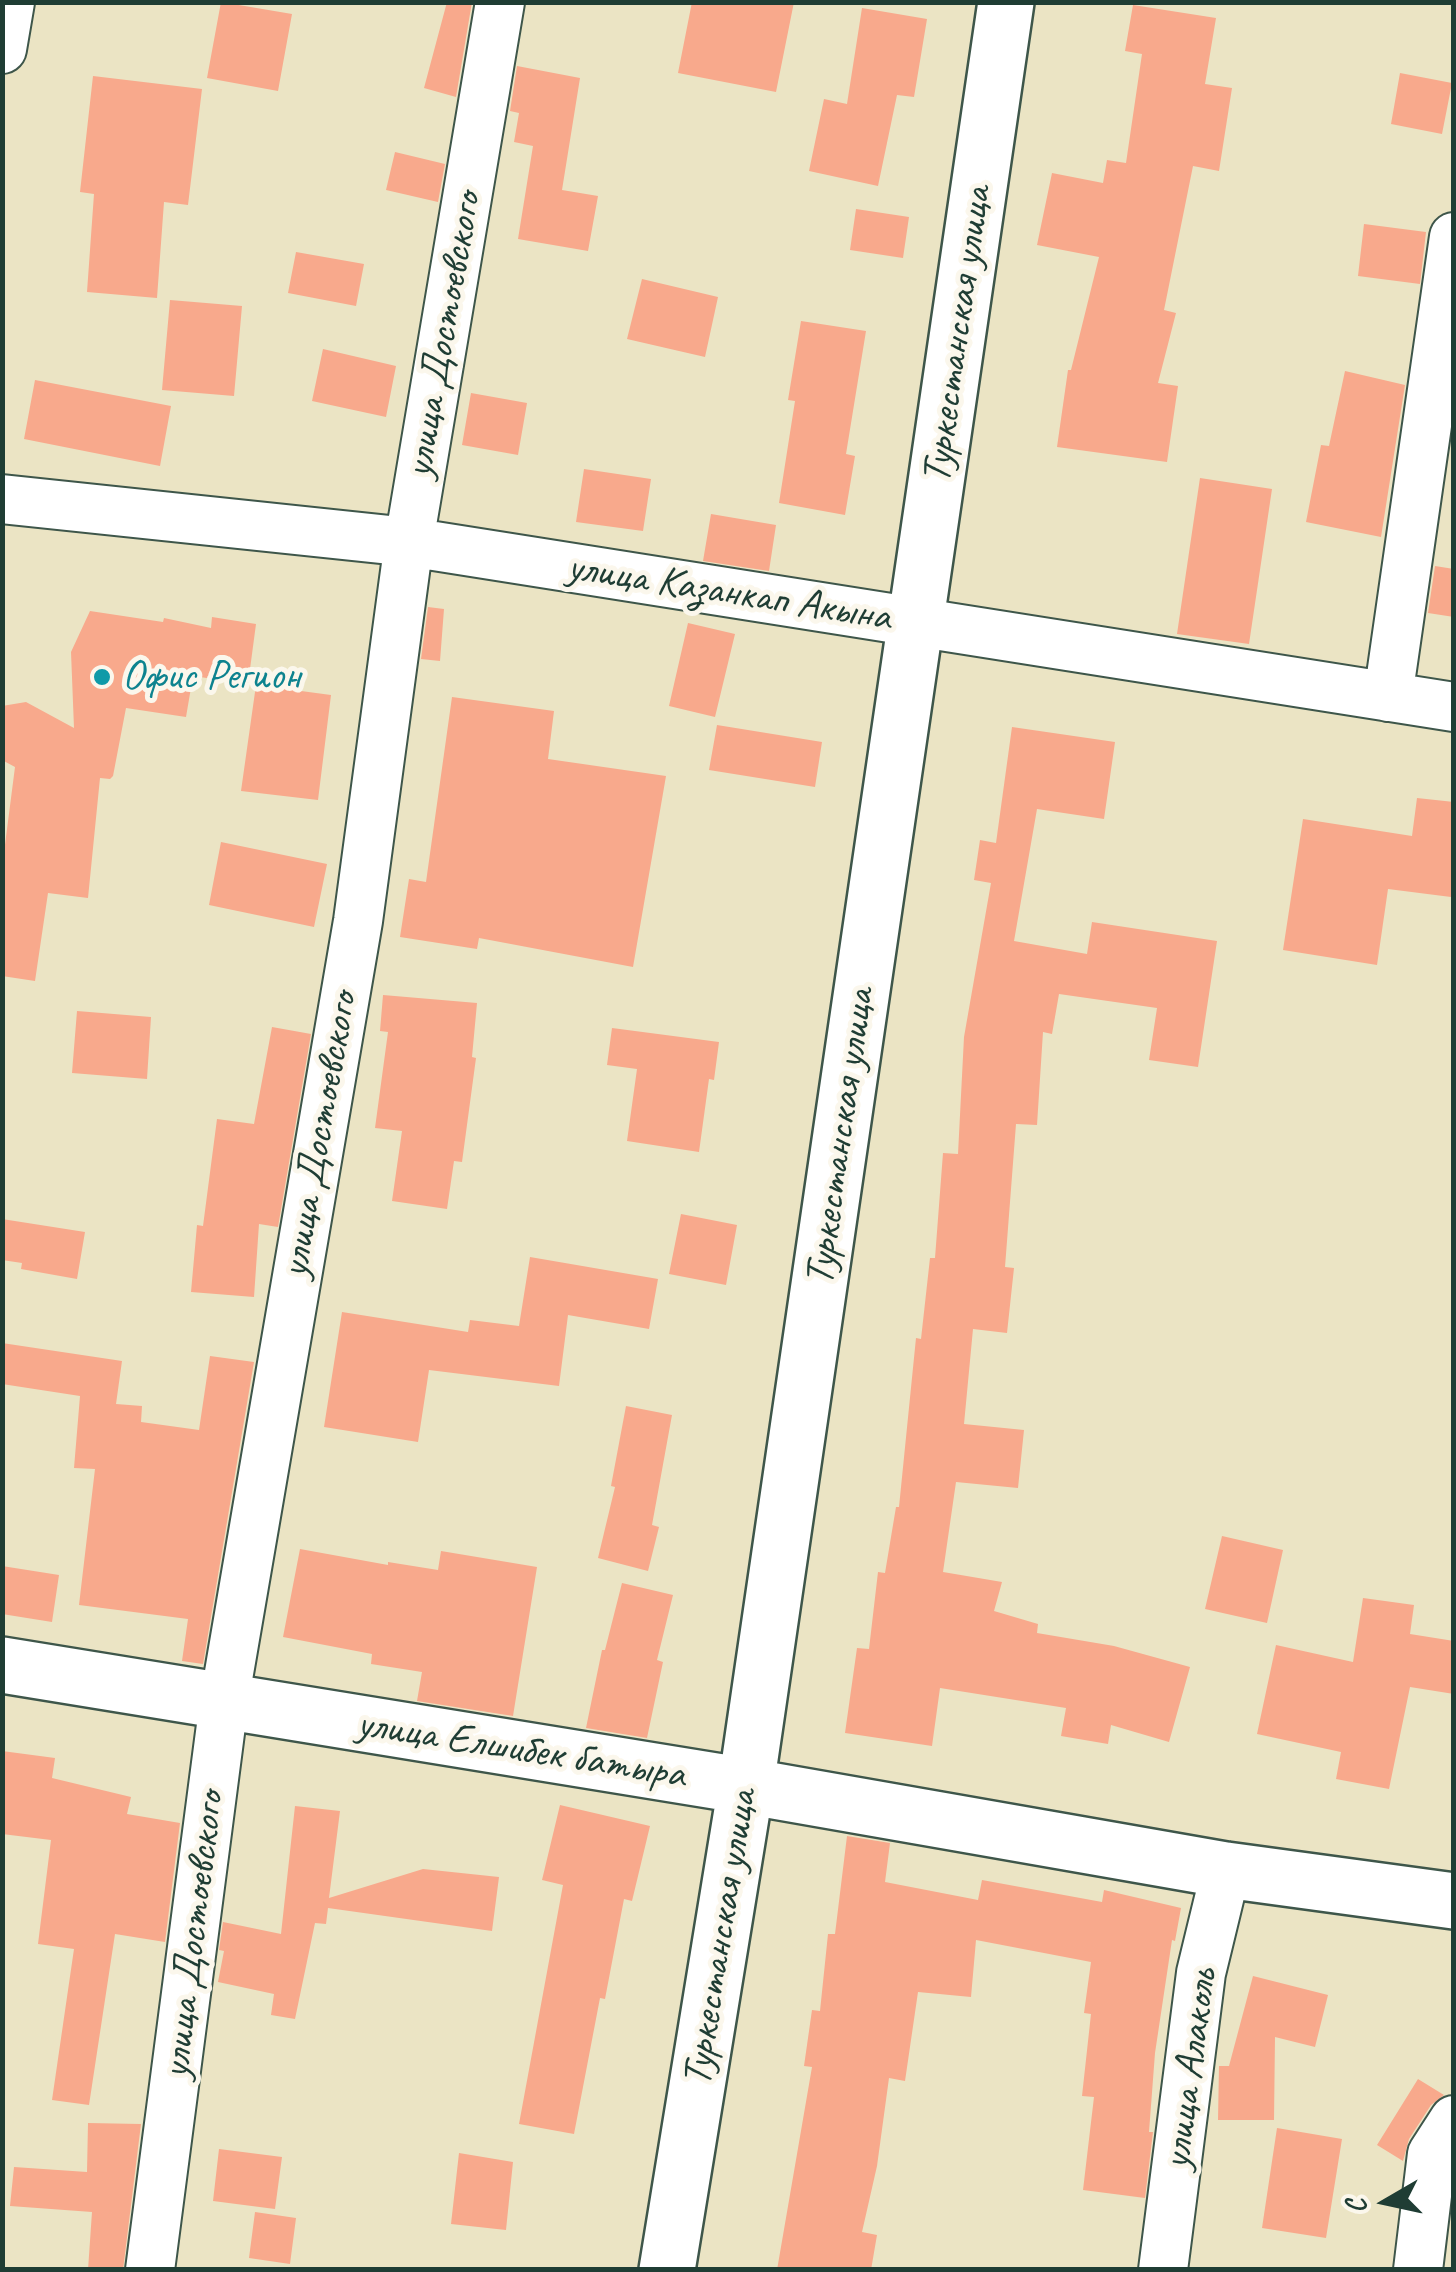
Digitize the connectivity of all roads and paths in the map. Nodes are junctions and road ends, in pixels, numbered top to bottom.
1 (10, 2) edge
2 (500, 2) edge
3 (1006, 2) edge
4 (2, 50) edge
5 (1454, 237) edge
6 (2, 499) edge
7 (409, 542) junction
8 (916, 622) junction
9 (1388, 697) junction
10 (1454, 707) edge
11 (2, 1665) edge
12 (224, 1702) junction
13 (746, 1786) junction
14 (1226, 1870) junction
15 (1454, 1900) edge
16 (1454, 2120) edge
17 (150, 2270) edge
18 (667, 2270) edge
19 (1163, 2270) edge
20 (1418, 2270) edge

1 - 4 street
2 - 7 street, улица Достоевского
3 - 8 street, Туркестанская улица
5 - 9 street
6 - 7 street, улица Казанкап Акына
7 - 8 street, улица Казанкап Акына
7 - 12 street, улица Достоевского
8 - 9 street, улица Казанкап Акына
8 - 13 street, Туркестанская улица
9 - 10 street, улица Казанкап Акына
11 - 12 street, улица Елшибек батыра
12 - 13 street, улица Елшибек батыра
12 - 17 street, улица Достоевского
13 - 14 street, улица Елшибек батыра
13 - 18 street, Туркестанская улица
14 - 15 street, улица Елшибек батыра
14 - 19 street, улица Алаколь
16 - 20 street

